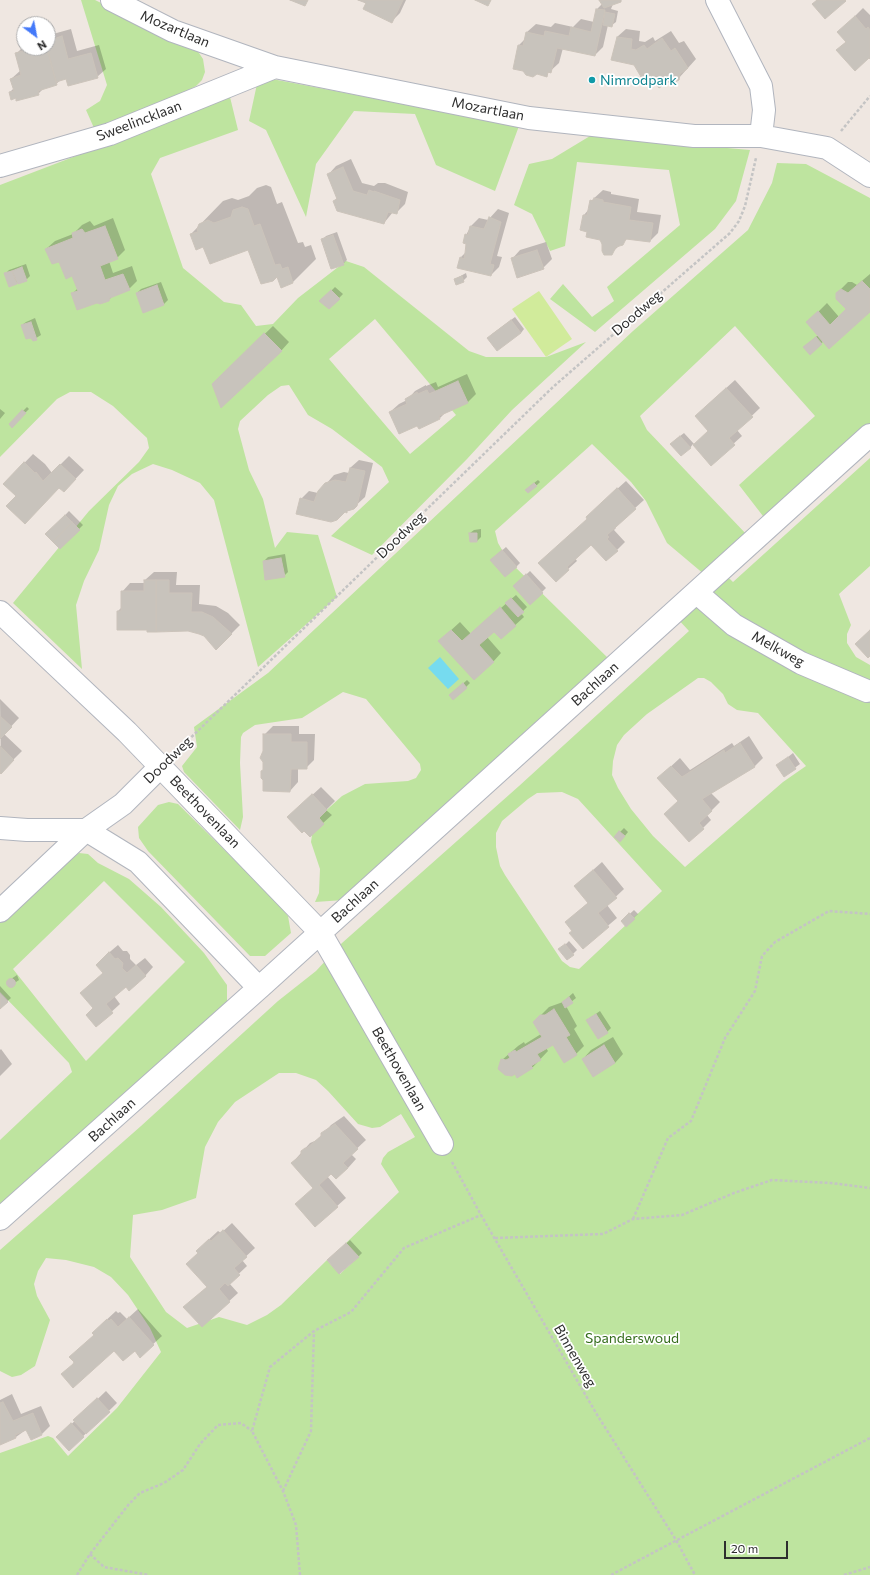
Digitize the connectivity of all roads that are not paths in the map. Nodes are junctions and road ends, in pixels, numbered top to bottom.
1 (112, 0) edge
2 (716, 0) edge
3 (275, 66) junction
4 (761, 136) junction
5 (0, 166) edge
6 (870, 176) edge
7 (870, 436) edge
8 (697, 593) junction
9 (0, 612) edge
10 (867, 691) dead end
11 (161, 766) junction
12 (0, 828) edge
13 (86, 830) junction
14 (0, 911) edge
15 (320, 932) junction
16 (259, 988) junction
17 (442, 1144) road end
18 (0, 1219) edge

1 - 3 street, Mozartlaan
2 - 4 street
3 - 4 street, Mozartlaan
3 - 5 street, Sweelincklaan
4 - 6 street, Mozartlaan
7 - 8 street, Bachlaan
8 - 10 street, Melkweg
8 - 15 street, Bachlaan
9 - 11 street, Beethovenlaan
11 - 13 street, Doodweg
11 - 15 street, Beethovenlaan
12 - 13 street
13 - 14 street, Doodweg
13 - 16 street
15 - 16 street
15 - 17 street, Beethovenlaan
16 - 18 street, Bachlaan

